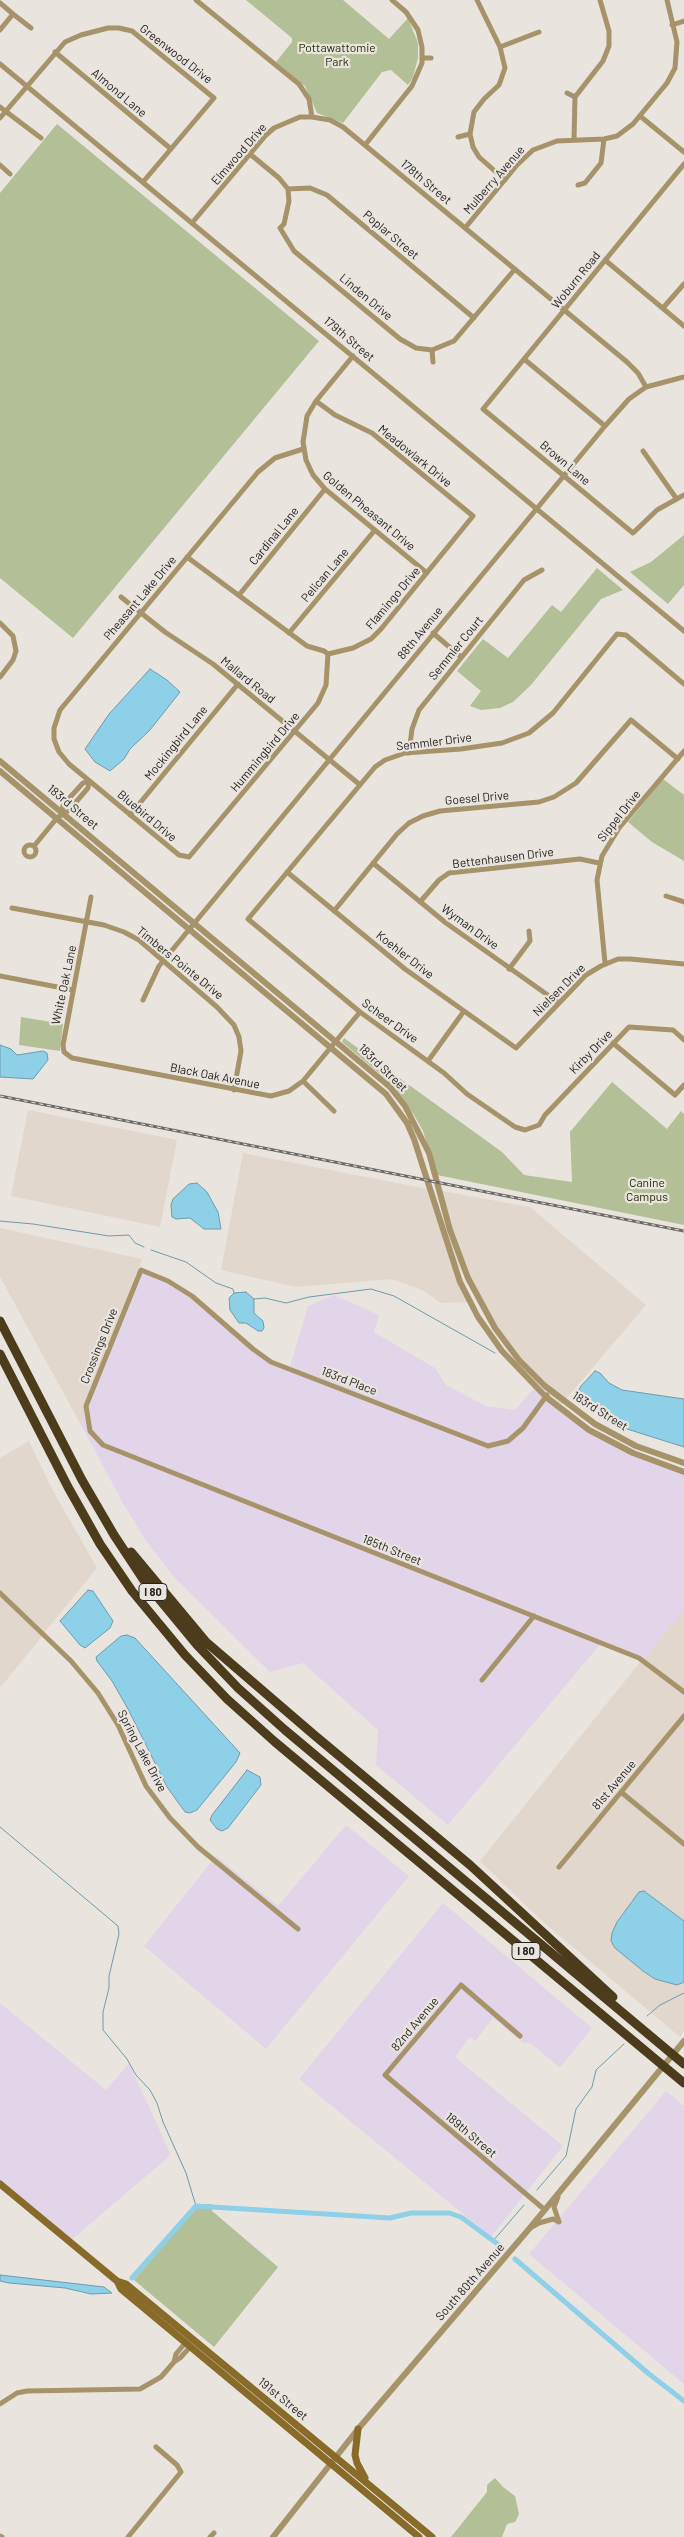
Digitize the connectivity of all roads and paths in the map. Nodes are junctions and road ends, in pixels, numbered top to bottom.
1 (196, 0) edge
2 (392, 0) edge
3 (477, 0) edge
4 (600, 0) edge
5 (667, 0) edge
6 (204, 2) edge
7 (0, 3) edge
8 (13, 14) junction
9 (684, 21) edge
10 (672, 24) junction
11 (31, 28) dead end
12 (0, 30) edge
13 (539, 32) dead end
14 (500, 47) junction
15 (54, 52) junction
16 (422, 58) junction
17 (431, 58) dead end
18 (0, 64) edge
19 (26, 86) junction
20 (567, 93) dead end
21 (575, 97) junction
22 (0, 107) edge
23 (6, 111) junction
24 (640, 116) junction
25 (312, 117) junction
26 (0, 118) edge
27 (470, 134) junction
28 (458, 137) dead end
29 (41, 138) dead end
30 (604, 139) junction
31 (574, 140) junction
32 (365, 145) junction
33 (171, 149) junction
34 (684, 152) edge
35 (250, 154) junction
36 (684, 164) edge
37 (0, 165) edge
38 (10, 174) dead end
39 (505, 180) junction
40 (143, 182) junction
41 (578, 185) dead end
42 (288, 189) junction
43 (192, 223) junction
44 (465, 228) junction
45 (606, 260) junction
46 (515, 269) junction
47 (684, 284) edge
48 (663, 308) junction
49 (565, 309) junction
50 (474, 318) junction
51 (684, 326) edge
52 (432, 350) junction
53 (353, 356) junction
54 (524, 359) junction
55 (432, 362) dead end
56 (684, 377) edge
57 (646, 387) junction
58 (316, 401) junction
59 (483, 409) joint
60 (605, 426) junction
61 (303, 449) junction
62 (643, 451) dead end
63 (564, 475) junction
64 (325, 489) junction
65 (684, 495) edge
66 (676, 498) junction
67 (536, 507) junction
68 (473, 516) joint
69 (375, 530) junction
70 (187, 557) junction
71 (542, 570) dead end
72 (427, 573) junction
73 (240, 595) junction
74 (121, 596) dead end
75 (140, 612) junction
76 (0, 623) edge
77 (684, 631) edge
78 (289, 633) junction
79 (433, 633) junction
80 (328, 654) junction
81 (461, 657) junction
82 (0, 677) edge
83 (238, 684) junction
84 (684, 684) edge
85 (296, 731) junction
86 (684, 751) edge
87 (409, 753) junction
88 (330, 759) junction
89 (678, 759) junction
90 (0, 761) edge
91 (0, 771) edge
92 (89, 781) junction
93 (359, 784) junction
94 (62, 812) junction
95 (130, 815) junction
96 (56, 818) junction
97 (34, 846) dead end
98 (194, 852) joint
99 (373, 863) junction
100 (599, 863) junction
101 (287, 872) junction
102 (666, 896) dead end
103 (91, 897) dead end
104 (420, 902) junction
105 (684, 902) edge
106 (12, 908) dead end
107 (334, 911) junction
108 (248, 919) joint
109 (88, 921) junction
110 (195, 922) junction
111 (190, 928) junction
112 (529, 931) dead end
113 (163, 961) junction
114 (605, 963) junction
115 (684, 964) edge
116 (509, 969) junction
117 (0, 976) edge
118 (73, 990) junction
119 (143, 1000) dead end
120 (559, 1003) junction
121 (464, 1011) junction
122 (360, 1012) junction
123 (337, 1040) junction
124 (684, 1040) edge
125 (613, 1043) junction
126 (331, 1047) junction
127 (516, 1048) joint
128 (64, 1052) joint
129 (428, 1061) junction
130 (303, 1081) junction
131 (684, 1085) edge
132 (234, 1090) junction
133 (334, 1111) dead end
134 (525, 1130) joint
135 (140, 1270) joint
136 (0, 1321) edge
137 (0, 1354) edge
138 (551, 1391) junction
139 (546, 1397) junction
140 (90, 1431) joint
141 (684, 1463) edge
142 (684, 1472) edge
143 (99, 1509) junction
144 (0, 1593) edge
145 (534, 1616) junction
146 (482, 1680) dead end
147 (684, 1692) edge
148 (684, 1716) edge
149 (620, 1792) junction
150 (684, 1844) edge
151 (559, 1867) dead end
152 (298, 1929) dead end
153 (520, 2036) dead end
154 (655, 2040) junction
155 (684, 2041) edge
156 (684, 2064) edge
157 (385, 2075) joint
158 (684, 2083) edge
159 (0, 2184) edge
160 (561, 2190) junction
161 (545, 2210) junction
162 (529, 2229) junction
163 (117, 2281) junction
164 (188, 2344) junction
165 (0, 2404) edge
166 (358, 2429) junction
167 (156, 2447) dead end
168 (335, 2457) junction
169 (330, 2463) junction
170 (371, 2486) junction
171 (128, 2537) edge
172 (273, 2537) edge
173 (419, 2537) edge
174 (432, 2537) edge

1 - 6 street
2 - 16 street
3 - 14 street
4 - 21 street
5 - 10 street, Mulberry Avenue
6 - 25 street
7 - 8 street
8 - 11 street
8 - 12 street
9 - 10 street
10 - 24 street, Mulberry Avenue
13 - 14 street
14 - 27 street
15 - 19 street, Greenwood Drive
15 - 33 street, Almond Lane
15 - 33 street, Greenwood Drive
16 - 17 street
16 - 32 street
18 - 19 street, 179th Street
19 - 23 street, Greenwood Drive
19 - 40 street, 179th Street
20 - 21 street
21 - 31 street
22 - 23 street
23 - 26 street, Greenwood Drive
23 - 29 street
24 - 30 street, Mulberry Avenue
24 - 34 street
25 - 32 street, 178th Street
25 - 35 street, Elmwood Drive
27 - 28 street
27 - 39 street
30 - 31 street, Mulberry Avenue
30 - 41 street
31 - 39 street, Mulberry Avenue
32 - 44 street, 178th Street
33 - 40 street
35 - 42 street
35 - 43 street, Elmwood Drive
36 - 45 street, Woburn Road
37 - 38 street
39 - 44 street, Mulberry Avenue
40 - 43 street, 179th Street
42 - 50 street, Poplar Street
42 - 52 street, Linden Drive
43 - 53 street, 179th Street
44 - 46 street, 178th Street
45 - 48 street
45 - 49 street, Woburn Road
46 - 49 street, 178th Street
46 - 50 street
47 - 48 street
48 - 51 street
49 - 54 street, Woburn Road
49 - 57 street, 178th Street
50 - 52 street
52 - 55 street
53 - 58 street, Golden Pheasant Drive
53 - 67 street, 179th Street
54 - 59 street, Woburn Road
54 - 60 street
56 - 57 street, 88th Avenue
57 - 60 street, 88th Avenue
58 - 61 street, Golden Pheasant Drive
58 - 68 street, Meadowlark Drive
59 - 63 street, Brown Lane
60 - 63 street, 88th Avenue
61 - 64 street, Golden Pheasant Drive
61 - 70 street, Pheasant Lake Drive
62 - 66 street
63 - 66 street, Brown Lane
63 - 67 street, 88th Avenue
64 - 69 street, Golden Pheasant Drive
64 - 73 street, Cardinal Lane
65 - 66 street
67 - 77 street, 179th Street
67 - 79 street, 88th Avenue
68 - 72 street, Flamingo Drive
69 - 72 street, Golden Pheasant Drive
69 - 78 street, Pelican Lane
70 - 73 street
70 - 75 street, Pheasant Lake Drive
71 - 81 street, Semmler Court
72 - 80 street, Flamingo Drive
73 - 78 street
74 - 75 street, Mallard Road
75 - 83 street, Mallard Road
75 - 92 street, Pheasant Lake Drive
76 - 82 street
78 - 80 street
79 - 81 street
79 - 88 street, 88th Avenue
80 - 85 street, Hummingbird Drive
81 - 87 street, Semmler Court
83 - 85 street, Mallard Road
83 - 95 street, Mockingbird Lane
84 - 87 street, Semmler Drive
85 - 88 street, Mallard Road
85 - 98 street, Hummingbird Drive
86 - 89 street, Sippel Drive
87 - 93 street, Semmler Drive
88 - 93 street, Mallard Road
88 - 110 street, 88th Avenue
89 - 99 street, Goesel Drive
89 - 100 street, Sippel Drive
90 - 94 street, 183rd Street
91 - 96 street, 183rd Street
92 - 94 street
92 - 95 street, Bluebird Drive
93 - 101 street, Semmler Drive
94 - 96 street
94 - 110 street, 183rd Street
95 - 98 street, Bluebird Drive
96 - 97 street
96 - 111 street, 183rd Street
99 - 104 street, Wyman Drive
99 - 107 street, Goesel Drive
100 - 104 street, Bettenhausen Drive
100 - 114 street, Sippel Drive
101 - 107 street, Koehler Drive
101 - 108 street, Semmler Drive
102 - 105 street
103 - 109 street, White Oak Lane
104 - 116 street, Wyman Drive
106 - 109 street, Timbers Pointe Drive
107 - 121 street, Koehler Drive
108 - 122 street, Scheer Drive
109 - 113 street, Timbers Pointe Drive
109 - 118 street, White Oak Lane
110 - 111 street, 88th Avenue
110 - 123 street, 183rd Street
111 - 113 street, 88th Avenue
111 - 126 street, 183rd Street
112 - 116 street
113 - 119 street, 88th Avenue
113 - 132 street, Timbers Pointe Drive
114 - 115 street, Nielsen Drive
114 - 120 street, Nielsen Drive
116 - 120 street, Wyman Drive
117 - 118 street
118 - 128 street, White Oak Lane
120 - 127 street, Nielsen Drive
121 - 127 street, Koehler Drive
121 - 129 street
122 - 123 street, Black Oak Avenue
122 - 129 street, Scheer Drive
123 - 126 street, Black Oak Avenue
123 - 138 street, 183rd Street
124 - 125 street, Kirby Drive
125 - 131 street
125 - 134 street, Kirby Drive
126 - 130 street, Black Oak Avenue
126 - 139 street, 183rd Street
128 - 132 street, Black Oak Avenue
129 - 134 street, Scheer Drive
130 - 132 street, Black Oak Avenue
130 - 133 street
135 - 139 street, 183rd Place
135 - 140 street, Crossings Drive
136 - 143 highway, I 80
137 - 158 highway, I 80
138 - 139 street, 183rd Place
138 - 141 street, 183rd Street
139 - 142 street, 183rd Street
140 - 145 street, 185th Street
143 - 154 highway
143 - 154 highway, I 80
144 - 152 street, Spring Lake Drive
145 - 146 street
145 - 147 street, 185th Street
148 - 149 street, 81st Avenue
149 - 150 street
149 - 151 street, 81st Avenue
153 - 157 street, 82nd Avenue
154 - 156 highway, I 80
155 - 160 street, South 80th Avenue
157 - 161 street, 189th Street
159 - 163 main road, 191st Street
160 - 161 street, South 80th Avenue
160 - 162 street
161 - 162 street, South 80th Avenue
162 - 166 street, South 80th Avenue
163 - 164 main road, 191st Street
163 - 168 main road, 191st Street
164 - 165 street
164 - 169 main road, 191st Street
166 - 168 street, South 80th Avenue
166 - 170 main road
167 - 171 street
168 - 169 street, South 80th Avenue
168 - 170 main road, 191st Street
169 - 172 street, South 80th Avenue
169 - 173 main road, 191st Street
170 - 174 main road, 191st Street

